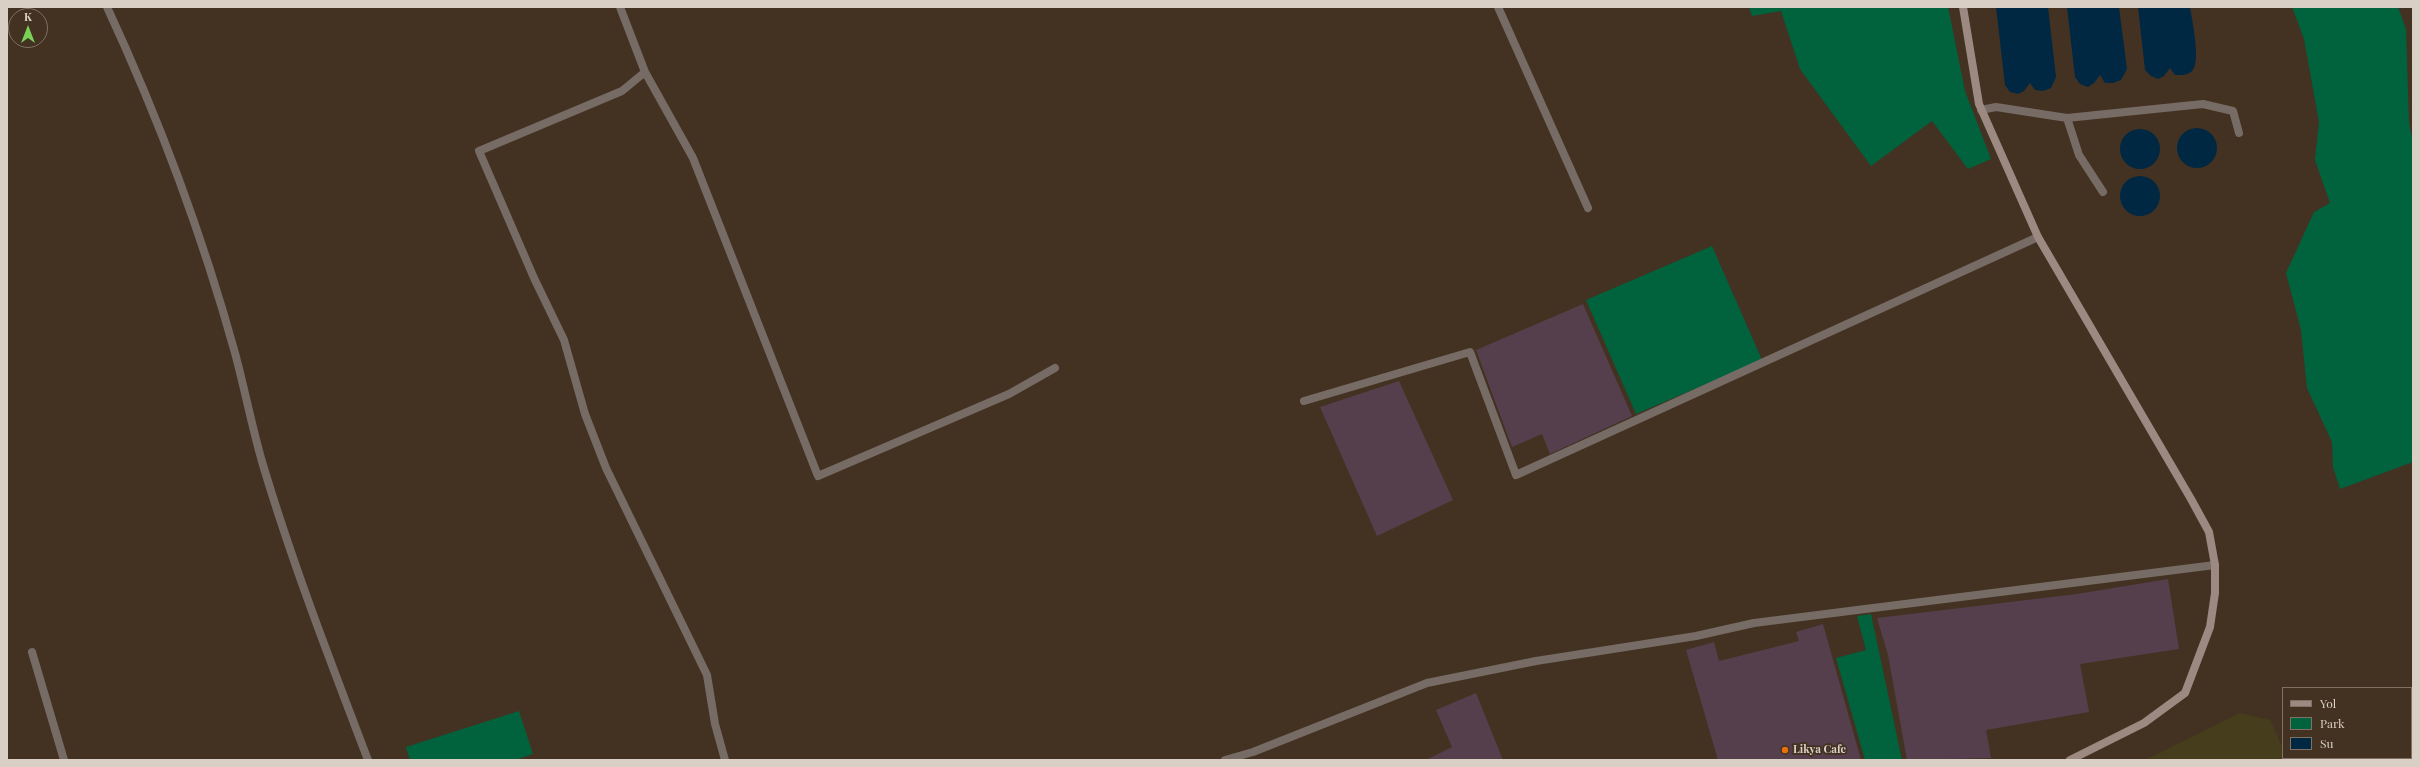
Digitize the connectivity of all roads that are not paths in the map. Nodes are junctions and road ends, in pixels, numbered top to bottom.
1 (108, 7) edge
2 (620, 7) edge
3 (1498, 7) edge
4 (1963, 7) edge
5 (645, 72) junction
6 (1981, 110) junction
7 (2067, 118) junction
8 (2240, 134) dead end
9 (2104, 192) dead end
10 (1588, 208) dead end
11 (2038, 237) junction
12 (1055, 368) dead end
13 (1304, 400) dead end
14 (2216, 565) junction
15 (32, 652) dead end
16 (64, 760) edge
17 (368, 760) edge
18 (725, 760) edge
19 (1225, 760) edge
20 (2070, 760) edge

1 - 17 street
2 - 5 street
3 - 10 street
4 - 6 street
5 - 12 street
5 - 18 street
6 - 7 street
6 - 11 street
7 - 8 street
7 - 9 street
11 - 13 street
11 - 14 street
14 - 19 street
14 - 20 street
15 - 16 street

